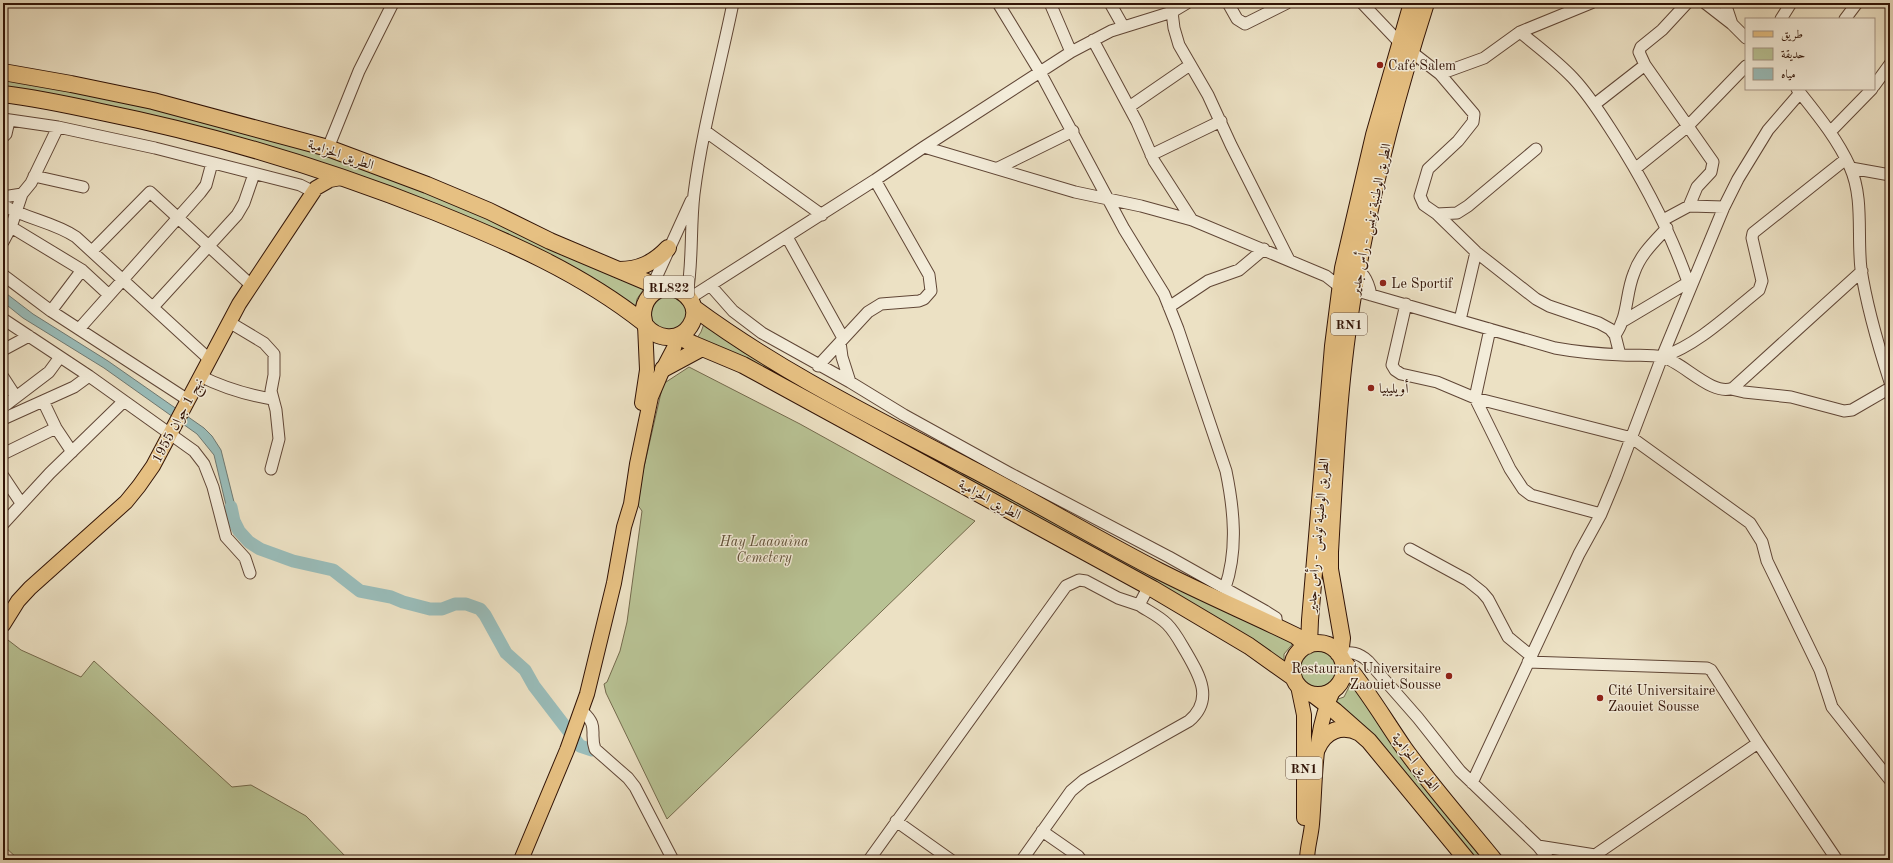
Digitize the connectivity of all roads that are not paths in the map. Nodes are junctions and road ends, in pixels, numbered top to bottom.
1 (393, 3) edge
2 (733, 3) edge
3 (998, 3) edge
4 (1050, 3) edge
5 (1110, 3) edge
6 (1187, 3) edge
7 (1228, 3) edge
8 (1287, 3) edge
9 (1362, 3) edge
10 (1412, 3) edge
11 (1426, 3) edge
12 (1591, 3) edge
13 (1688, 3) edge
14 (1705, 3) edge
15 (1725, 3) edge
16 (1791, 3) edge
17 (1857, 3) edge
18 (1172, 12) junction
19 (1782, 18) edge
20 (1846, 18) edge
21 (1732, 24) junction
22 (1123, 26) junction
23 (1520, 32) junction
24 (1745, 37) edge
25 (1093, 40) junction
26 (1405, 47) junction
27 (1071, 52) junction
28 (1890, 64) edge
29 (1190, 65) junction
30 (1645, 65) junction
31 (1745, 67) edge
32 (3, 72) edge
33 (1040, 72) junction
34 (1440, 74) junction
35 (1875, 85) edge
36 (1871, 90) edge
37 (1798, 91) edge
38 (3, 94) edge
39 (1595, 104) junction
40 (1129, 107) junction
41 (6, 120) edge
42 (1221, 121) junction
43 (1686, 126) junction
44 (58, 127) junction
45 (1073, 130) junction
46 (705, 131) junction
47 (1830, 132) junction
48 (3, 137) edge
49 (924, 146) junction
50 (328, 148) junction
51 (1536, 149) dead end
52 (1151, 155) junction
53 (212, 163) junction
54 (1848, 163) junction
55 (310, 167) junction
56 (998, 168) junction
57 (1636, 168) junction
58 (254, 174) junction
59 (1890, 175) edge
60 (34, 176) junction
61 (342, 178) junction
62 (876, 180) junction
63 (83, 187) dead end
64 (315, 190) junction
65 (22, 194) junction
66 (694, 195) junction
67 (3, 197) edge
68 (1108, 199) junction
69 (3, 205) edge
70 (1689, 206) junction
71 (1724, 207) junction
72 (16, 213) junction
73 (1437, 214) junction
74 (822, 215) junction
75 (179, 219) junction
76 (1192, 220) junction
77 (1665, 224) junction
78 (7, 227) edge
79 (787, 237) junction
80 (3, 242) edge
81 (209, 246) junction
82 (668, 248) junction
83 (1264, 249) junction
84 (92, 251) junction
85 (1476, 252) junction
86 (1290, 260) junction
87 (1351, 269) junction
88 (82, 270) junction
89 (618, 270) junction
90 (1862, 271) junction
91 (3, 276) edge
92 (1326, 276) junction
93 (122, 280) junction
94 (1691, 281) junction
95 (710, 285) junction
96 (252, 286) junction
97 (1347, 288) junction
98 (654, 290) junction
99 (109, 295) junction
100 (1371, 295) junction
101 (690, 300) junction
102 (1406, 304) junction
103 (153, 307) junction
104 (1169, 307) junction
105 (51, 311) junction
106 (3, 319) edge
107 (1460, 320) junction
108 (1625, 320) junction
109 (229, 322) junction
110 (645, 324) junction
111 (79, 329) junction
112 (1490, 329) junction
113 (1615, 335) junction
114 (29, 336) junction
115 (677, 336) junction
116 (842, 340) junction
117 (702, 348) junction
118 (3, 350) edge
119 (1620, 355) junction
120 (60, 357) junction
121 (1662, 357) junction
122 (209, 359) junction
123 (818, 366) junction
124 (663, 369) junction
125 (89, 376) junction
126 (200, 376) junction
127 (3, 377) edge
128 (850, 382) junction
129 (1890, 382) edge
130 (1890, 388) edge
131 (1731, 389) junction
132 (16, 397) junction
133 (1475, 398) junction
134 (272, 399) junction
135 (43, 401) junction
136 (124, 401) junction
137 (3, 407) edge
138 (179, 416) junction
139 (3, 419) edge
140 (56, 428) junction
141 (1632, 438) junction
142 (72, 452) junction
143 (3, 454) edge
144 (271, 469) dead end
145 (3, 476) edge
146 (21, 503) junction
147 (1601, 514) junction
148 (3, 524) edge
149 (624, 527) junction
150 (1410, 549) dead end
151 (250, 573) dead end
152 (1149, 586) junction
153 (1225, 588) junction
154 (1138, 605) junction
155 (1311, 610) junction
156 (3, 625) edge
157 (1280, 628) junction
158 (1308, 645) junction
159 (1341, 657) junction
160 (1530, 659) junction
161 (1296, 682) junction
162 (1325, 697) junction
163 (581, 714) junction
164 (1360, 733) junction
165 (1758, 743) junction
166 (1317, 748) junction
167 (1890, 780) edge
168 (1472, 783) junction
169 (896, 821) junction
170 (1042, 831) junction
171 (1538, 846) junction
172 (1307, 855) edge
173 (1594, 857) edge
174 (521, 860) edge
175 (674, 860) edge
176 (869, 860) edge
177 (951, 860) edge
178 (1022, 860) edge
179 (1081, 860) edge
180 (1467, 860) edge
181 (1494, 860) edge
182 (1549, 860) edge
183 (1837, 860) edge

1 - 50 street
2 - 46 street, RL822
3 - 33 street
4 - 27 street
5 - 22 street
6 - 18 street
7 - 8 street
9 - 26 street
10 - 26 highway, الطريق الوطنية تونس - رأس جدير / RN1
11 - 26 highway, الطريق الوطنية تونس - رأس جدير / RN1
12 - 23 street
13 - 30 street
14 - 21 street
15 - 21 street
16 - 19 street
17 - 20 street
18 - 22 street
18 - 29 street
21 - 24 street
22 - 25 street
23 - 34 street
23 - 39 street
25 - 27 street
25 - 40 street
26 - 34 street
26 - 87 highway, الطريق الوطنية تونس - رأس جدير / RN1
27 - 33 street
28 - 35 street
29 - 40 street
29 - 42 street
30 - 39 street
30 - 43 street
31 - 43 street
32 - 50 highway, الطريق الحزامية
33 - 45 street
33 - 49 street
34 - 73 street
36 - 47 street
37 - 47 street
37 - 71 street
38 - 55 highway, الطريق الحزامية
39 - 57 street
40 - 52 street
41 - 44 street
41 - 48 street
42 - 52 street
42 - 86 street
43 - 57 street
43 - 70 street
44 - 53 street
44 - 60 street
45 - 56 street
45 - 68 street
46 - 66 street, RL822
46 - 74 street
47 - 54 street
49 - 56 street
49 - 62 street
50 - 89 highway, الطريق الحزامية
51 - 73 street
52 - 76 street
53 - 58 street
53 - 75 street
54 - 59 street
54 - 90 street
54 - 121 street
55 - 61 highway, الطريق الحزامية
55 - 64 main road
56 - 68 street
57 - 77 street
58 - 64 street
58 - 81 street
60 - 63 street
60 - 65 street
61 - 64 main road
61 - 110 highway, الطريق الحزامية
62 - 74 street
62 - 116 street
64 - 96 main road, نهج 1 جوان 1955
65 - 67 street
65 - 72 street
66 - 82 street, RL822
66 - 101 street, RL822
68 - 76 street
68 - 104 street
69 - 72 street
70 - 71 street
70 - 77 street
71 - 94 street
72 - 78 street
72 - 84 street
73 - 85 street
74 - 79 street
75 - 81 street
75 - 84 street
75 - 93 street
76 - 83 street
77 - 94 street
77 - 108 street
78 - 80 street
78 - 88 street
79 - 95 street
79 - 116 street
81 - 96 street
81 - 103 street
82 - 89 highway
82 - 98 street, RL822
83 - 86 street
83 - 104 street
84 - 93 street
85 - 107 street
85 - 113 street
86 - 92 street
87 - 92 street
87 - 97 highway, الطريق الوطنية تونس - رأس جدير / RN1
87 - 100 street
88 - 99 street
88 - 105 street
89 - 98 highway, الطريق الحزامية
90 - 129 street
90 - 131 street
91 - 105 street
92 - 97 street
93 - 99 street
93 - 103 street
94 - 108 street
94 - 121 street
95 - 101 street
95 - 123 street
96 - 109 main road, نهج 1 جوان 1955
97 - 100 street
97 - 155 highway, الطريق الوطنية تونس - رأس جدير / RN1
97 - 159 highway, الطريق الوطنية تونس - رأس جدير / RN1
98 - 101 highway, الطريق الحزامية / RL822
98 - 110 highway, RL822
99 - 111 street
100 - 102 street
101 - 115 highway, RL822
101 - 157 highway, الطريق الحزامية
102 - 107 street
102 - 133 street
103 - 122 street
104 - 153 street
105 - 111 street
106 - 114 street
107 - 112 street
108 - 113 street
109 - 122 main road, نهج 1 جوان 1955
109 - 134 street
110 - 115 highway, الطريق الحزامية
110 - 149 main road
111 - 138 street
112 - 119 street
112 - 133 street
113 - 119 street
114 - 118 street
114 - 120 street
115 - 117 highway, الطريق الحزامية
115 - 124 main road
116 - 123 street
116 - 128 street
117 - 124 highway
117 - 152 highway, الطريق الحزامية
119 - 121 street
120 - 125 street
120 - 132 street
121 - 131 street
121 - 141 street
122 - 126 main road, نهج 1 جوان 1955
123 - 128 street
124 - 149 main road
125 - 135 street
125 - 136 street
126 - 134 street
126 - 138 main road, نهج 1 جوان 1955
127 - 132 street
128 - 153 street
130 - 131 street
132 - 137 street
133 - 141 street
133 - 147 street
134 - 144 street
135 - 139 street
135 - 140 street
136 - 138 street
136 - 142 street
138 - 151 street
138 - 156 main road, نهج 1 جوان 1955
140 - 142 street
140 - 143 street
141 - 147 street
141 - 167 street
142 - 146 street
145 - 146 street
146 - 148 street
147 - 160 street
149 - 163 main road
150 - 160 street
152 - 154 street
152 - 161 highway, الطريق الحزامية
153 - 157 street
154 - 169 street
154 - 170 street
155 - 157 highway
155 - 158 highway, الطريق الوطنية تونس - رأس جدير / RN1
157 - 158 highway, الطريق الحزامية
158 - 159 highway
158 - 161 highway, RN1
159 - 162 highway, RN1
159 - 168 street
159 - 181 highway, الطريق الحزامية
160 - 165 street
160 - 168 street
161 - 162 highway
161 - 172 main road, RN1
162 - 164 highway, الطريق الحزامية
162 - 166 main road, RN1
163 - 174 main road
163 - 175 street
164 - 166 highway
164 - 180 highway, الطريق الحزامية
165 - 173 street
165 - 183 street
166 - 172 main road, RN1
168 - 171 street
169 - 176 street
169 - 177 street
170 - 178 street
170 - 179 street
171 - 173 street
171 - 182 street

